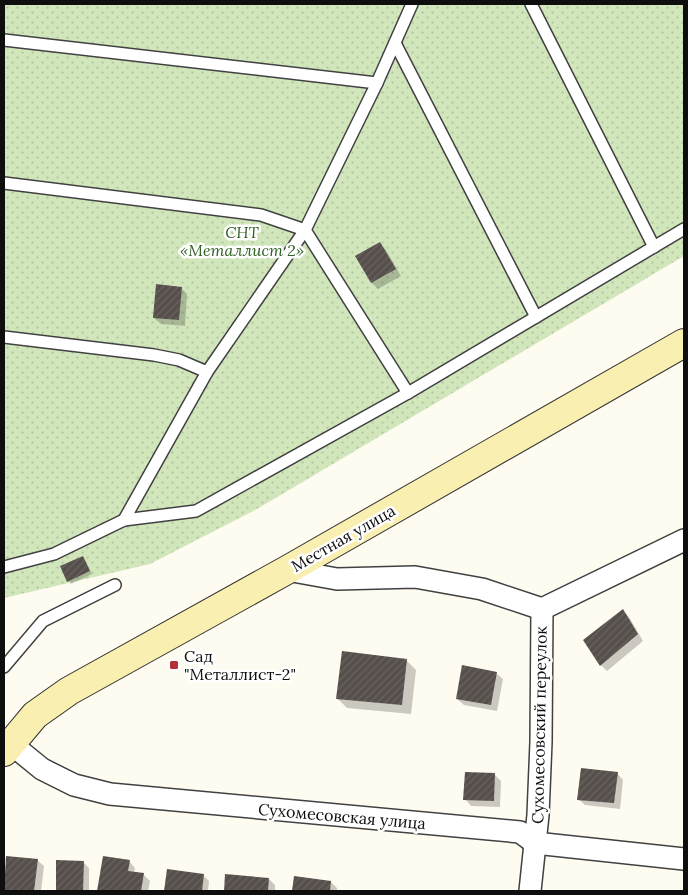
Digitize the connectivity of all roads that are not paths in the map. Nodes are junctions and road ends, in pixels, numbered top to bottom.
1 (412, 4) edge
2 (531, 4) edge
3 (4, 40) edge
4 (395, 43) junction
5 (378, 83) junction
6 (4, 183) edge
7 (684, 229) edge
8 (305, 230) junction
9 (654, 247) junction
10 (536, 317) junction
11 (4, 337) edge
12 (684, 343) edge
13 (207, 372) junction
14 (408, 393) junction
15 (124, 520) junction
16 (684, 540) edge
17 (4, 568) edge
18 (287, 570) junction
19 (115, 585) dead end
20 (542, 608) junction
21 (4, 667) edge
22 (6, 744) edge
23 (535, 843) junction
24 (684, 859) edge
25 (530, 891) edge

1 - 4 lane
2 - 9 lane
3 - 5 lane
4 - 5 lane
4 - 10 lane
5 - 8 lane
6 - 8 lane
7 - 9 lane
8 - 13 lane
8 - 14 lane
9 - 10 lane
10 - 14 lane
11 - 13 lane
12 - 18 main road, Местная улица
13 - 15 lane
14 - 15 lane
15 - 17 lane
16 - 20 street
18 - 20 street, Сухомесовский переулок
18 - 22 main road, Местная улица
19 - 21 lane
20 - 23 street, Сухомесовский переулок
22 - 23 street, Сухомесовская улица
23 - 24 street, Сухомесовская улица
23 - 25 street, Сухомесовский переулок

